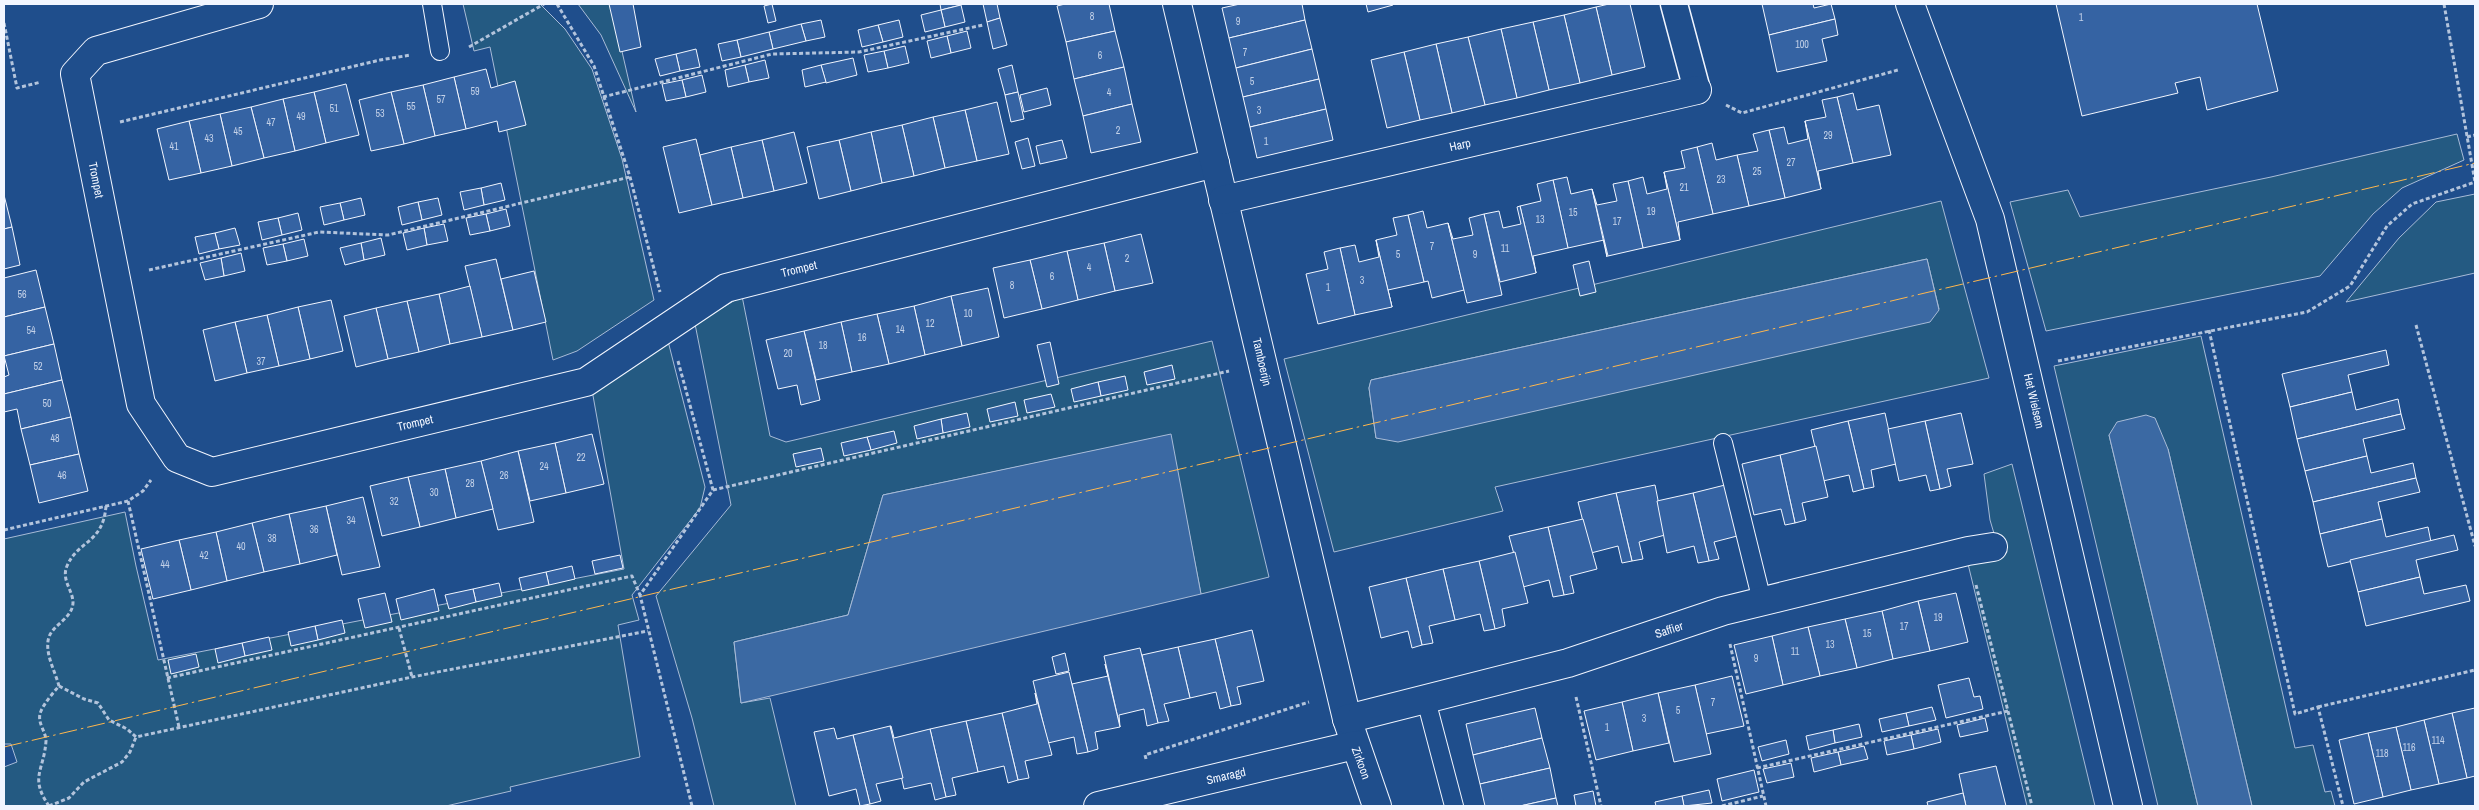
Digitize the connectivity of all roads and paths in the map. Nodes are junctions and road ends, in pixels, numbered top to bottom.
1 (259, 4) edge
2 (432, 4) edge
3 (544, 4) edge
4 (557, 4) edge
5 (1177, 4) edge
6 (1674, 4) edge
7 (1910, 4) edge
8 (2444, 4) edge
9 (4, 23) edge
10 (983, 25) dead end
11 (440, 51) junction
12 (1931, 60) junction
13 (75, 74) junction
14 (1697, 90) junction
15 (603, 97) junction
16 (86, 130) junction
17 (2475, 135) edge
18 (2467, 137) junction
19 (1215, 164) junction
20 (630, 177) junction
21 (2475, 182) edge
22 (1223, 200) junction
23 (114, 278) junction
24 (669, 325) junction
25 (2416, 325) dead end
26 (2209, 330) junction
27 (1262, 364) junction
28 (2026, 368) junction
29 (1723, 443) dead end
30 (177, 458) junction
31 (713, 490) junction
32 (128, 501) junction
33 (106, 506) junction
34 (4, 530) edge
35 (2475, 546) edge
36 (1980, 549) joint
37 (640, 595) junction
38 (1762, 601) junction
39 (1723, 611) junction
40 (399, 628) junction
41 (648, 631) junction
42 (1568, 663) junction
43 (2475, 670) edge
44 (412, 677) junction
45 (167, 678) junction
46 (59, 686) junction
47 (1340, 692) junction
48 (1426, 700) junction
49 (2318, 707) junction
50 (2008, 711) junction
51 (1347, 719) junction
52 (179, 727) junction
53 (136, 737) junction
54 (1355, 745) junction
55 (1757, 768) junction
56 (1154, 793) junction
57 (1764, 796) junction
58 (49, 806) edge
59 (692, 806) edge
60 (1098, 806) edge
61 (1377, 806) edge
62 (1454, 806) edge
63 (1600, 806) edge
64 (1722, 806) edge
65 (1766, 806) edge
66 (2032, 806) edge
67 (2128, 806) edge
68 (2343, 806) edge

1 - 13 street
2 - 11 lane
3 - 11 path
4 - 15 path
5 - 19 street, Tamboerijn
6 - 14 street
7 - 12 street, Het Wielsem
8 - 18 path
9 - 13 path
10 - 15 path
11 - 16 path
12 - 14 path
12 - 28 street, Het Wielsem
13 - 16 street, Trompet
14 - 22 street, Harp
15 - 20 path
16 - 23 street, Trompet
17 - 18 path
18 - 21 path
19 - 22 street, Tamboerijn
19 - 24 street, Trompet
20 - 23 path
20 - 24 path
21 - 26 path
22 - 27 street, Tamboerijn
23 - 30 street, Trompet
24 - 30 street, Trompet
24 - 31 path
25 - 35 path
26 - 28 path
26 - 49 path
27 - 31 path
27 - 47 street, Tamboerijn
28 - 67 street, Het Wielsem
29 - 38 lane
30 - 32 path
31 - 37 path
32 - 33 path
32 - 45 path
33 - 34 path
33 - 46 path
36 - 38 street, Saffier
36 - 50 path
37 - 40 path
37 - 41 path
38 - 39 street, Saffier
39 - 42 street, Saffier
39 - 55 path
40 - 44 path
40 - 45 path
41 - 44 path
41 - 59 path
42 - 48 street, Saffier
42 - 63 path
43 - 49 path
44 - 52 path
45 - 52 path
46 - 53 path
46 - 58 path
47 - 51 street, Tamboerijn
47 - 56 path
48 - 51 street, Saffier
48 - 62 lane
49 - 68 path
50 - 55 path
50 - 66 path
51 - 54 street, Zirkoon
52 - 53 path
53 - 58 path
54 - 56 street, Smaragd
54 - 61 street, Zirkoon
55 - 57 path
56 - 60 street, Smaragd
57 - 64 path
57 - 65 path

